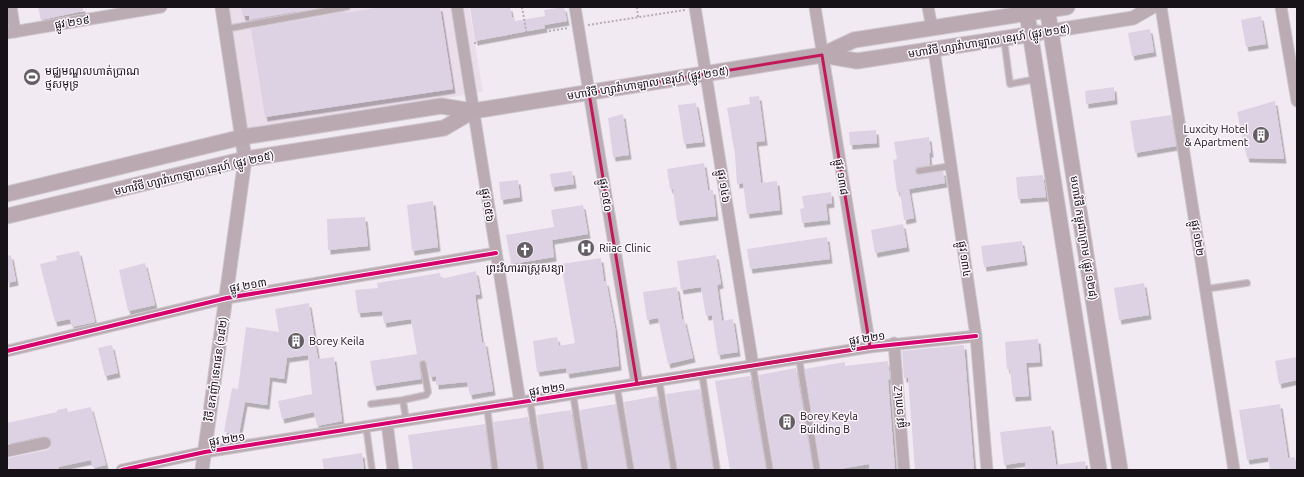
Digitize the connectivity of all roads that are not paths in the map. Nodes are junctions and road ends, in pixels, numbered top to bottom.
1 (11, 7) edge
2 (161, 7) edge
3 (222, 7) edge
4 (347, 7) edge
5 (457, 7) edge
6 (575, 7) edge
7 (696, 7) edge
8 (815, 7) edge
9 (928, 7) edge
10 (1068, 7) edge
11 (1152, 7) edge
12 (1161, 7) edge
13 (1281, 7) edge
14 (1047, 9) edge
15 (1027, 10) edge
16 (117, 11) edge
17 (932, 28) junction
18 (226, 29) junction
19 (1050, 31) junction
20 (11, 32) edge
21 (1030, 34) junction
22 (1004, 38) junction
23 (934, 50) junction
24 (822, 55) junction
25 (706, 74) junction
26 (1038, 79) junction
27 (589, 93) junction
28 (1297, 101) edge
29 (473, 111) junction
30 (243, 137) junction
31 (245, 160) junction
32 (951, 166) junction
33 (919, 171) dead end
34 (7, 194) edge
35 (7, 216) edge
36 (496, 253) junction
37 (1246, 283) dead end
38 (1206, 289) junction
39 (227, 298) junction
40 (1097, 319) junction
41 (1076, 323) junction
42 (976, 336) junction
43 (894, 343) junction
44 (870, 347) junction
45 (7, 351) edge
46 (799, 358) junction
47 (424, 364) dead end
48 (753, 366) junction
49 (702, 374) junction
50 (659, 380) junction
51 (637, 384) junction
52 (617, 387) junction
53 (573, 394) junction
54 (403, 400) junction
55 (525, 402) junction
56 (371, 404) dead end
57 (487, 408) junction
58 (406, 420) junction
59 (387, 423) junction
60 (366, 426) junction
61 (45, 443) dead end
62 (7, 451) edge
63 (205, 452) junction
64 (122, 470) edge
65 (202, 470) edge
66 (372, 470) edge
67 (393, 470) edge
68 (496, 470) edge
69 (541, 470) edge
70 (585, 470) edge
71 (630, 470) edge
72 (674, 470) edge
73 (717, 470) edge
74 (770, 470) edge
75 (817, 470) edge
76 (904, 470) edge
77 (987, 470) edge
78 (1099, 470) edge
79 (1120, 470) edge
80 (1234, 470) edge

1 - 20 street
2 - 16 street, ផ្លូវ ២១៩
3 - 18 street, វិថី ឧកញ៉ា ទេពផន (១៨២)
4 - 18 lane
5 - 29 street, ផ្លូវ ១៥៦
6 - 27 street, ផ្លូវ ១៥០
7 - 25 street, ផ្លូវ ១៤៦
8 - 24 street, ផ្លូវ ១៣៨
9 - 17 street
10 - 14 main road, មហាវិថី ហ្សាវ៉ាហាឡាល នេរុហ៍ (ផ្លូវ ២១៥)
11 - 19 street, មហាវិថី ហ្សាវ៉ាហាឡាល នេរុហ៍ (ផ្លូវ ២១៥)
12 - 38 street, ផ្លូវ ១២២
13 - 28 street
14 - 15 main road, មហាវិថី ហ្សាវ៉ាហាឡាល នេរុហ៍ (ផ្លូវ ២១៥)
14 - 19 main road, មហាវិថី កម្ពុជាក្រោម (ផ្លូវ ១២៨)
15 - 17 main road, មហាវិថី ហ្សាវ៉ាហាឡាល នេរុហ៍ (ផ្លូវ ២១៥)
15 - 21 main road, មហាវិថី កម្ពុជាក្រោម (ផ្លូវ ១២៨)
16 - 20 street, ផ្លូវ ២១៩
17 - 24 main road, មហាវិថី ហ្សាវ៉ាហាឡាល នេរុហ៍ (ផ្លូវ ២១៥)
18 - 30 street, វិថី ឧកញ៉ា ទេពផន (១៨២)
19 - 21 main road, មហាវិថី ហ្សាវ៉ាហាឡាល នេរុហ៍ (ផ្លូវ ២១៥)
19 - 40 main road, មហាវិថី កម្ពុជាក្រោម (ផ្លូវ ១២៨)
21 - 22 main road, មហាវិថី ហ្សាវ៉ាហាឡាល នេរុហ៍ (ផ្លូវ ២១៥)
21 - 26 main road, មហាវិថី កម្ពុជាក្រោម (ផ្លូវ ១២៨)
22 - 23 main road, មហាវិថី ហ្សាវ៉ាហាឡាល នេរុហ៍ (ផ្លូវ ២១៥)
22 - 26 lane
23 - 24 main road, មហាវិថី ហ្សាវ៉ាហាឡាល នេរុហ៍ (ផ្លូវ ២១៥)
23 - 32 street, ផ្លូវ ១៣៤
24 - 25 main road, មហាវិថី ហ្សាវ៉ាហាឡាល នេរុហ៍ (ផ្លូវ ២១៥)
24 - 44 street, ផ្លូវ ១៣៨
25 - 27 main road, មហាវិថី ហ្សាវ៉ាហាឡាល នេរុហ៍ (ផ្លូវ ២១៥)
25 - 48 street, ផ្លូវ ១៤៦
26 - 41 main road, មហាវិថី កម្ពុជាក្រោម (ផ្លូវ ១២៨)
27 - 29 main road, មហាវិថី ហ្សាវ៉ាហាឡាល នេរុហ៍ (ផ្លូវ ២១៥)
27 - 51 street, ផ្លូវ ១៥០
29 - 30 main road, មហាវិថី ហ្សាវ៉ាហាឡាល នេរុហ៍ (ផ្លូវ ២១៥)
29 - 31 main road, មហាវិថី ហ្សាវ៉ាហាឡាល នេរុហ៍ (ផ្លូវ ២១៥)
29 - 36 street, ផ្លូវ ១៥៦
30 - 31 street, វិថី ឧកញ៉ា ទេពផន (១៨២)
30 - 34 main road, មហាវិថី ហ្សាវ៉ាហាឡាល នេរុហ៍ (ផ្លូវ ២១៥)
31 - 35 main road, មហាវិថី ហ្សាវ៉ាហាឡាល នេរុហ៍ (ផ្លូវ ២១៥)
31 - 39 street, វិថី ឧកញ៉ា ទេពផន (១៨២)
32 - 33 lane
32 - 42 street, ផ្លូវ ១៣៤
36 - 39 street, ផ្លូវ ២១៣
36 - 55 street, ផ្លូវ ១៥៦
37 - 38 lane
38 - 80 street, ផ្លូវ ១២២
39 - 45 street, ផ្លូវ ២១៣
39 - 63 street, វិថី ឧកញ៉ា ទេពផន (១៨២)
40 - 41 main road
40 - 79 main road, មហាវិថី កម្ពុជាក្រោម (ផ្លូវ ១២៨)
41 - 78 main road, មហាវិថី កម្ពុជាក្រោម (ផ្លូវ ១២៨)
42 - 43 street, ផ្លូវ ២២១
42 - 77 street, ផ្លូវ ១៣៤
43 - 44 street, ផ្លូវ ២២១
43 - 76 street, ផ្លូវ ១៣៤Z
44 - 46 street, ផ្លូវ ២២១
46 - 48 street, ផ្លូវ ២២១
46 - 75 lane
47 - 54 lane
48 - 49 street, ផ្លូវ ២២១
48 - 74 lane
49 - 50 street, ផ្លូវ ២២១
49 - 73 lane
50 - 51 street, ផ្លូវ ២២១
50 - 72 lane
51 - 52 street, ផ្លូវ ២២១
52 - 53 street, ផ្លូវ ២២១
52 - 71 lane
53 - 55 street, ផ្លូវ ២២១
53 - 70 lane
54 - 56 lane
54 - 58 lane
55 - 57 street, ផ្លូវ ២២១
55 - 69 lane
57 - 58 street, ផ្លូវ ២២១
57 - 68 lane
58 - 59 street, ផ្លូវ ២២១
59 - 60 street, ផ្លូវ ២២១
59 - 67 street
60 - 63 street, ផ្លូវ ២២១
60 - 66 lane
61 - 62 street
63 - 64 street, ផ្លូវ ២២១
63 - 65 street, វិថី ឧកញ៉ា ទេពផន (១៨២)

